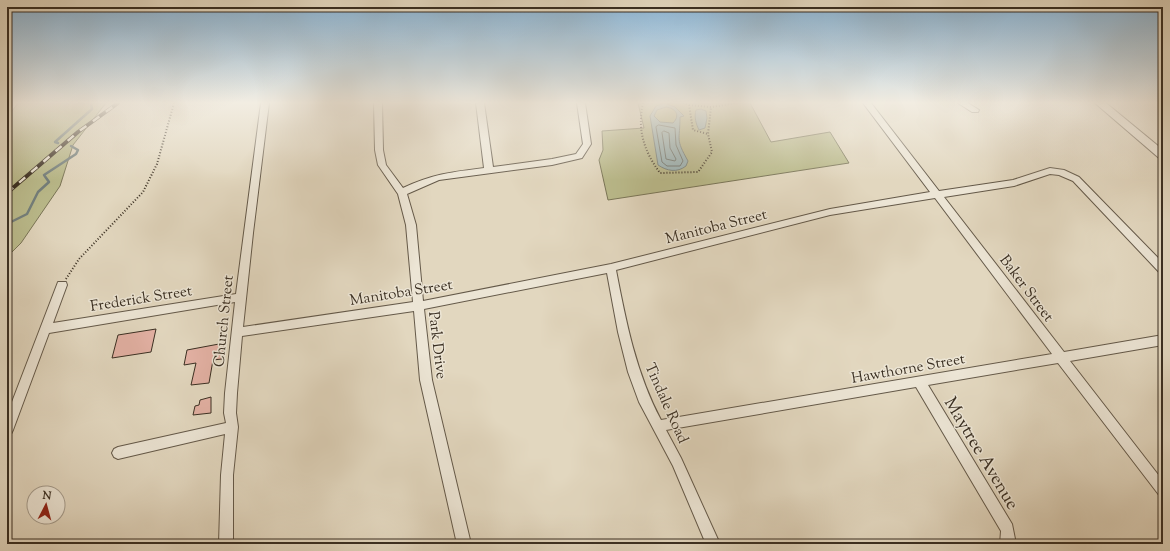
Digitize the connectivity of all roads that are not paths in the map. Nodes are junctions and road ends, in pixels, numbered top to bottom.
1 (262, 129) edge
2 (380, 129) edge
3 (483, 129) edge
4 (585, 129) edge
5 (887, 129) edge
6 (1132, 129) edge
7 (1162, 153) edge
8 (488, 170) junction
9 (402, 193) junction
10 (937, 195) junction
11 (612, 268) junction
12 (1163, 269) edge
13 (62, 285) road end
14 (242, 296) junction
15 (418, 306) junction
16 (45, 329) junction
17 (238, 332) junction
18 (1163, 340) edge
19 (1061, 357) junction
20 (919, 381) junction
21 (658, 426) junction
22 (232, 427) junction
23 (7, 430) edge
24 (118, 453) dead end
25 (1163, 491) edge
26 (226, 544) edge
27 (464, 544) edge
28 (713, 544) edge
29 (1006, 544) edge

1 - 14 street, Church Street
2 - 9 street, Park Drive
3 - 8 street
4 - 8 street
5 - 10 street, Baker Street
6 - 7 street
8 - 9 street
9 - 15 street, Park Drive
10 - 11 street, Manitoba Street
10 - 12 street, Manitoba Street
10 - 19 street, Baker Street
11 - 15 street, Manitoba Street
11 - 21 street, Tindale Road
13 - 16 street
14 - 16 street, Frederick Street
14 - 17 street, Church Street
15 - 17 street, Manitoba Street
15 - 27 street, Park Drive
16 - 23 street
17 - 22 street, Church Street
18 - 19 street, Hawthorne Street
19 - 20 street, Hawthorne Street
19 - 25 street, Baker Street
20 - 21 street, Hawthorne Street
20 - 29 street, Maytree Avenue
21 - 28 street, Tindale Road
22 - 24 street
22 - 26 street, Church Street

